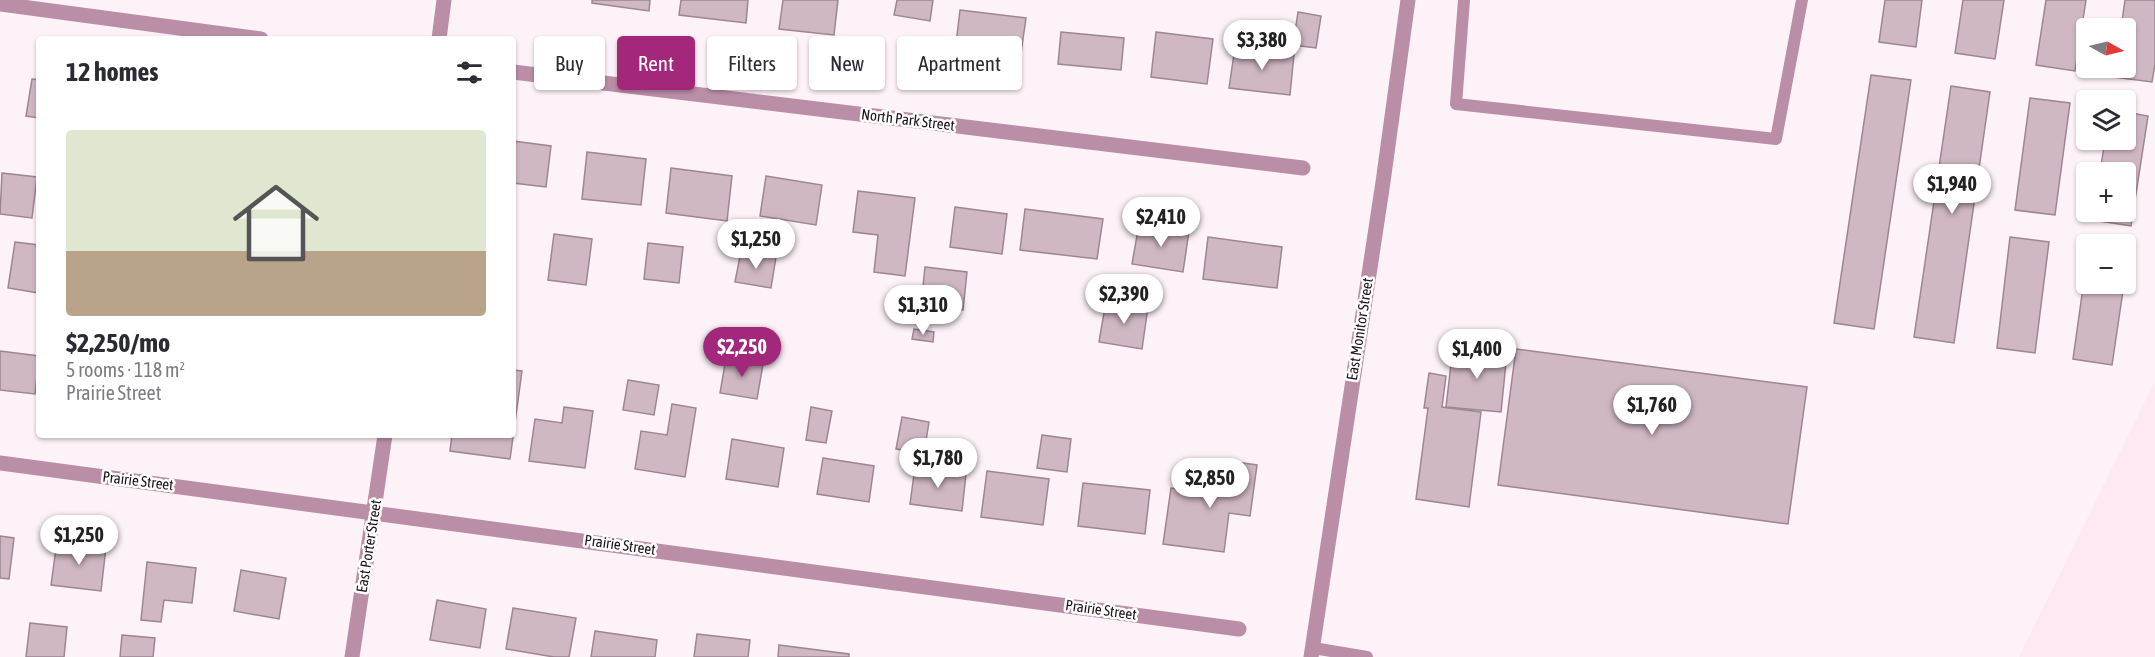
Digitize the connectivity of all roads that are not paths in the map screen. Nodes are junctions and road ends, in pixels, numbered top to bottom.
1 (444, 0) edge
2 (1408, 0) edge
3 (1464, 0) edge
4 (1802, 0) edge
5 (0, 4) edge
6 (239, 36) edge
7 (439, 36) edge
8 (516, 72) edge
9 (1303, 168) dead end
10 (385, 438) edge
11 (0, 463) edge
12 (375, 512) junction
13 (1239, 629) dead end
14 (1312, 653) edge
15 (352, 657) edge
16 (1367, 657) edge

1 - 7 street
2 - 14 street, East Monitor Street
3 - 4 lane
5 - 6 street
8 - 9 street, North Park Street
10 - 12 street, East Porter Street
11 - 12 street, Prairie Street
12 - 13 street, Prairie Street
12 - 15 street, East Porter Street
14 - 16 lane

